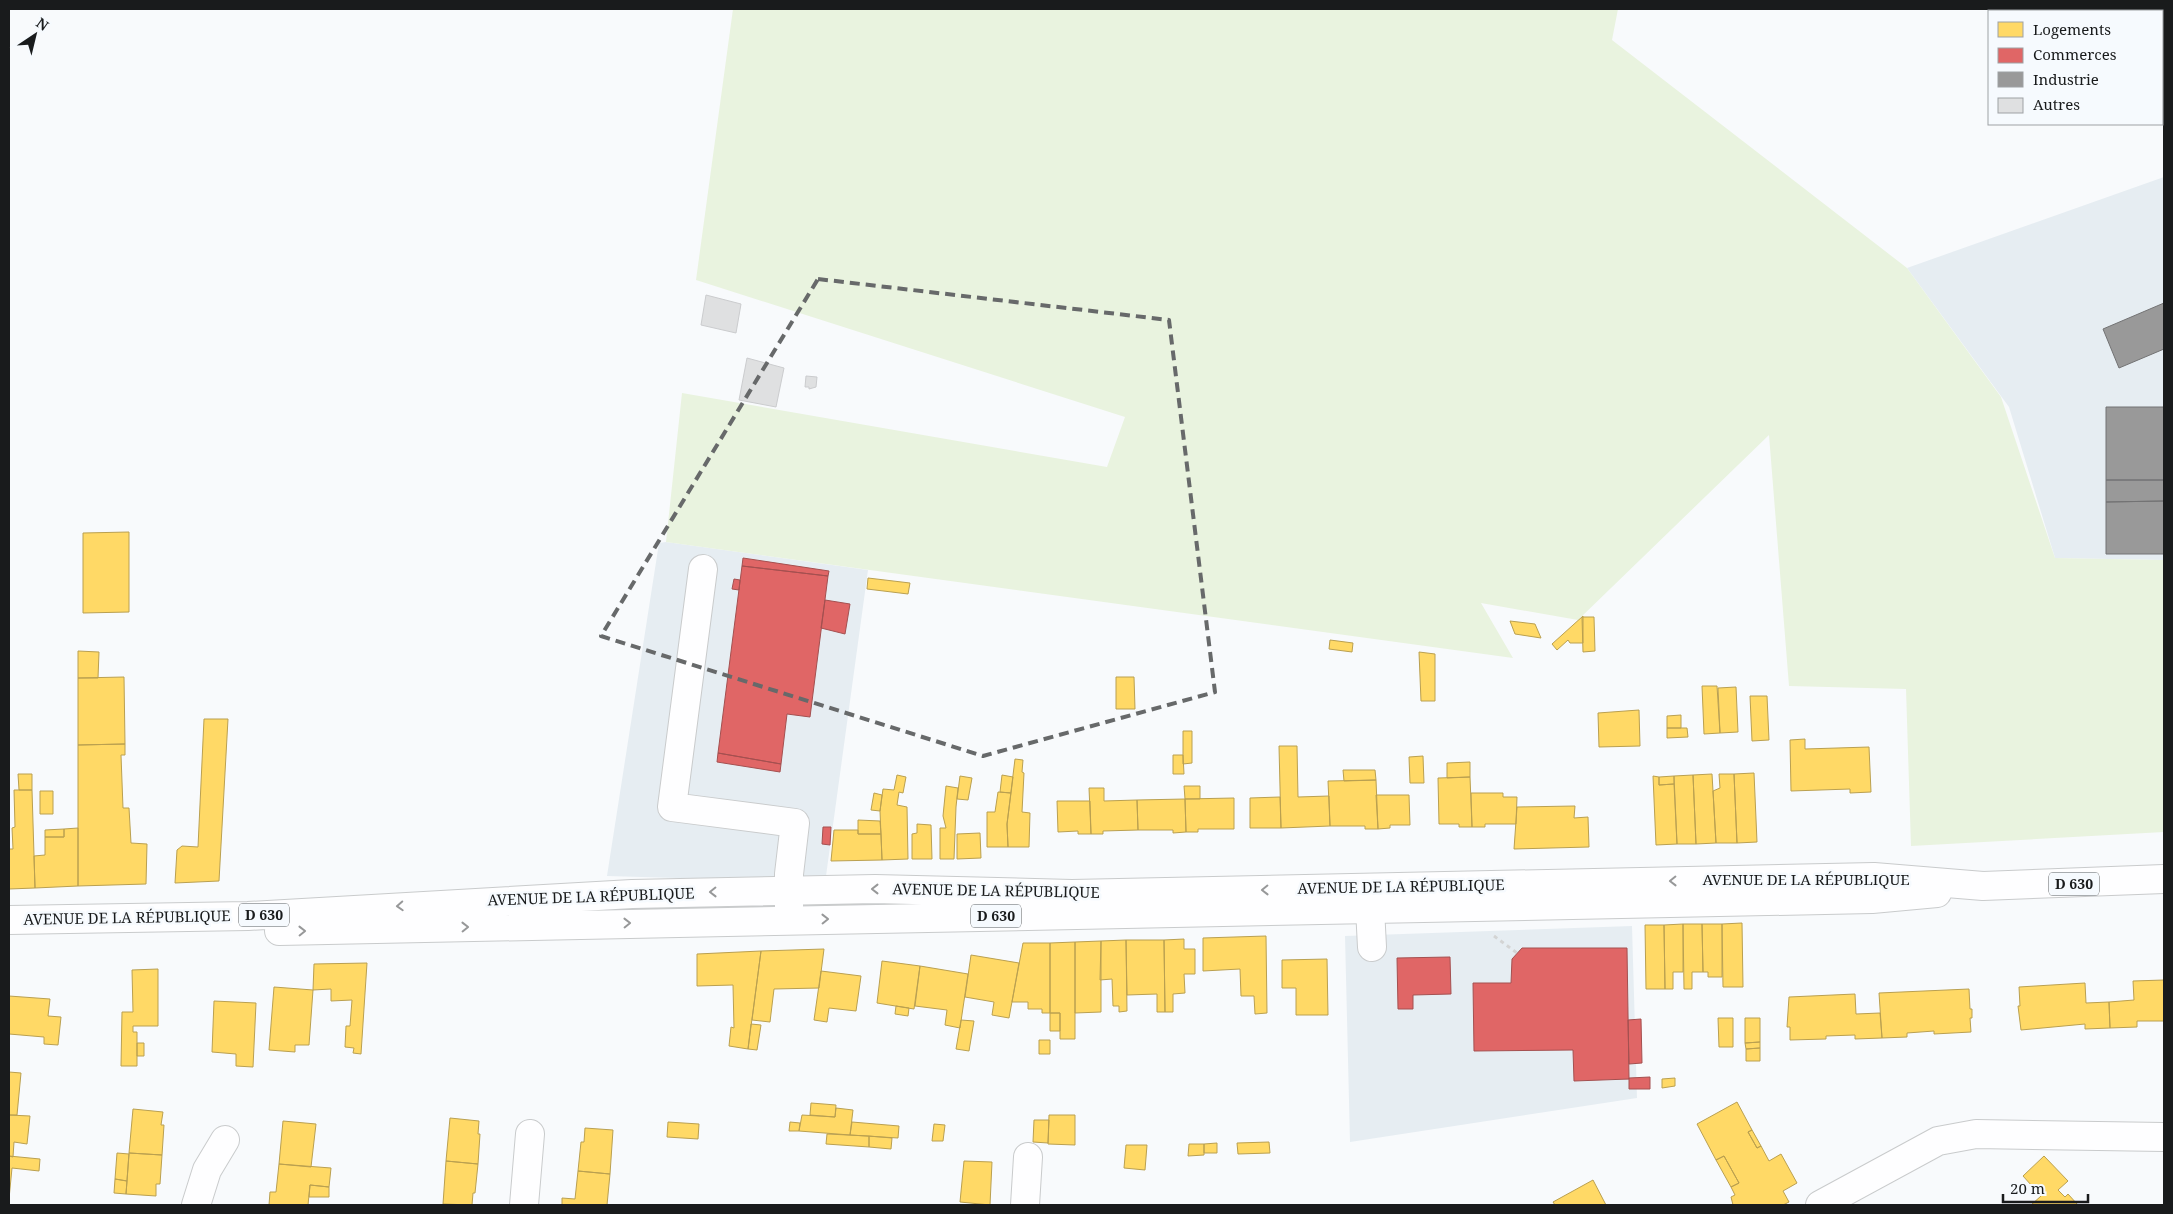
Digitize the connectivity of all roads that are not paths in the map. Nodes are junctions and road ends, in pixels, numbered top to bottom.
1 (703, 569) dead end
2 (2164, 879) edge
3 (788, 891) junction
4 (1370, 899) junction
5 (9, 920) edge
6 (789, 920) junction
7 (9, 939) edge
8 (1372, 947) dead end
9 (530, 1134) dead end
10 (2164, 1137) edge
11 (225, 1140) dead end
12 (1028, 1157) dead end
13 (196, 1205) edge
14 (524, 1205) edge
15 (1025, 1205) edge
16 (1820, 1205) edge

1 - 3 main road
2 - 4 main road, AVENUE DE LA RÉPUBLIQUE / D 630
4 -> 3 main road, AVENUE DE LA RÉPUBLIQUE / D 630
3 -> 5 main road, AVENUE DE LA RÉPUBLIQUE / D 630
3 - 6 main road
6 -> 4 main road, AVENUE DE LA RÉPUBLIQUE / D 630
4 - 8 main road
7 -> 6 main road, AVENUE DE LA RÉPUBLIQUE / D 630
9 - 14 main road
10 - 16 main road
11 - 13 main road
12 - 15 main road

